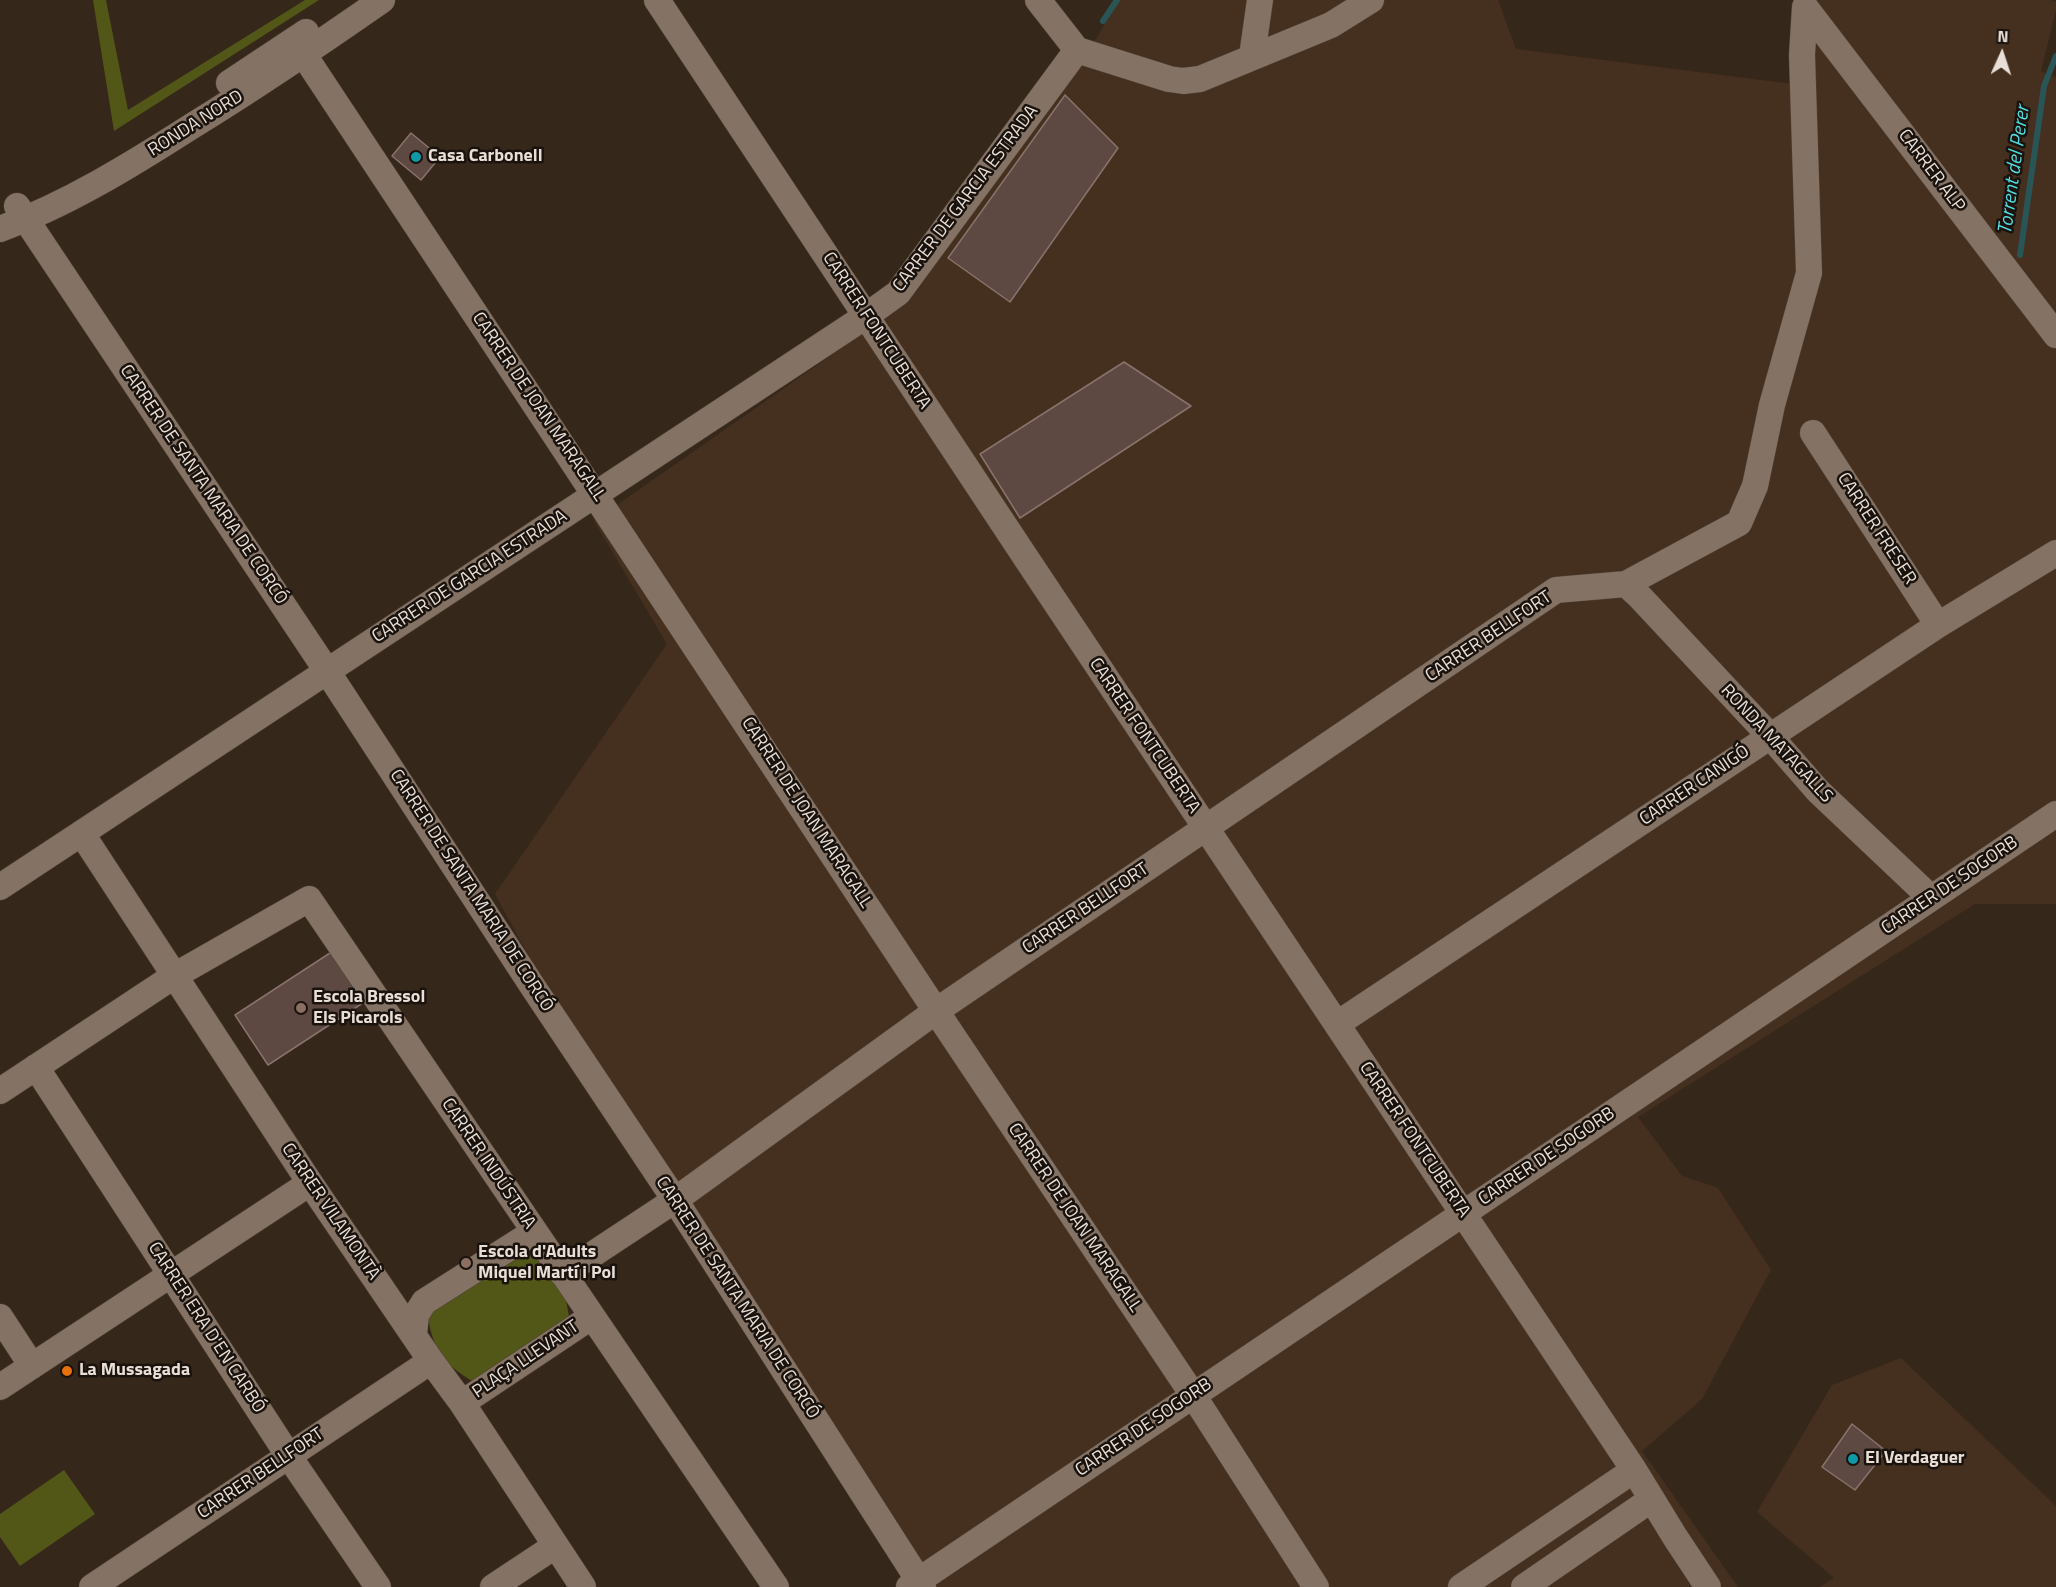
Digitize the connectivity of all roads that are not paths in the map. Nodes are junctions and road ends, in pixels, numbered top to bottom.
1 (354, 0) edge
2 (382, 0) edge
3 (657, 0) edge
4 (1038, 0) edge
5 (1058, 0) edge
6 (1260, 0) edge
7 (1371, 0) edge
8 (299, 47) junction
9 (1077, 51) junction
10 (1252, 56) junction
11 (14, 213) edge
12 (0, 229) edge
13 (866, 316) junction
14 (2056, 335) edge
15 (1814, 432) dead end
16 (596, 494) junction
17 (2056, 553) edge
18 (1626, 584) junction
19 (1938, 625) junction
20 (327, 671) junction
21 (1770, 736) junction
22 (2056, 814) edge
23 (1206, 828) junction
24 (82, 834) junction
25 (0, 887) edge
26 (1931, 898) junction
27 (174, 976) junction
28 (936, 1011) junction
29 (1337, 1024) junction
30 (36, 1067) junction
31 (0, 1091) edge
32 (310, 1183) junction
33 (675, 1200) junction
34 (1463, 1213) junction
35 (534, 1232) junction
36 (172, 1274) junction
37 (563, 1274) junction
38 (0, 1317) edge
39 (591, 1317) junction
40 (414, 1334) junction
41 (431, 1362) junction
42 (32, 1366) junction
43 (0, 1387) edge
44 (1193, 1395) junction
45 (462, 1403) junction
46 (288, 1455) junction
47 (1634, 1470) junction
48 (1652, 1499) junction
49 (555, 1546) junction
50 (916, 1585) edge
51 (92, 1587) edge
52 (378, 1587) edge
53 (493, 1587) edge
54 (583, 1587) edge
55 (776, 1587) edge
56 (1316, 1587) edge
57 (1461, 1587) edge
58 (1524, 1587) edge
59 (1708, 1587) edge

1 - 8 street, RONDA NORD
2 - 8 street, RONDA NORD
3 - 13 street, CARRER FONTCUBERTA
4 - 9 street
5 - 9 street
6 - 10 street
7 - 10 street
8 - 11 street, RONDA NORD
8 - 16 street, CARRER DE JOAN MARAGALL
9 - 10 street
9 - 13 street, CARRER DE GARCIA ESTRADA
11 - 12 street, RONDA NORD
11 - 20 street, CARRER DE SANTA MARIA DE CORCÓ
13 - 16 street, CARRER DE GARCIA ESTRADA
13 - 23 street, CARRER FONTCUBERTA
14 - 18 street, CARRER ALP
15 - 19 street, CARRER FRESER
16 - 20 street, CARRER DE GARCIA ESTRADA
16 - 28 street, CARRER DE JOAN MARAGALL
17 - 19 street, CARRER CANIGÓ
18 - 21 street, RONDA MATAGALLS
18 - 23 street, CARRER BELLFORT
19 - 21 street, CARRER CANIGÓ
20 - 24 street, CARRER DE GARCIA ESTRADA
20 - 33 street, CARRER DE SANTA MARIA DE CORCÓ
21 - 26 street, RONDA MATAGALLS
21 - 29 street, CARRER CANIGÓ
22 - 26 street, CARRER DE SOGORB
23 - 28 street, CARRER BELLFORT
23 - 29 street, CARRER FONTCUBERTA
24 - 25 street, CARRER DE GARCIA ESTRADA
24 - 27 street, CARRER VILAMONTÀ
26 - 34 street, CARRER DE SOGORB
27 - 30 street
27 - 32 street, CARRER VILAMONTÀ
27 - 35 street, CARRER INDÚSTRIA
28 - 33 street, CARRER BELLFORT
28 - 44 street, CARRER DE JOAN MARAGALL
29 - 34 street, CARRER FONTCUBERTA
30 - 31 street
30 - 36 street, CARRER ERA D'EN CARBÓ
32 - 36 street
32 - 40 street, CARRER VILAMONTÀ
33 - 37 street, CARRER BELLFORT
33 - 50 street, CARRER DE SANTA MARIA DE CORCÓ
34 - 44 street, CARRER DE SOGORB
34 - 47 street, CARRER FONTCUBERTA
35 - 37 street, CARRER INDÚSTRIA
35 - 40 street
36 - 42 street
36 - 46 street, CARRER ERA D'EN CARBÓ
37 - 39 street, CARRER INDÚSTRIA
38 - 42 street
39 - 45 street, PLAÇA LLEVANT
39 - 55 street, CARRER INDÚSTRIA
40 - 41 street, CARRER VILAMONTÀ
41 - 45 street, CARRER VILAMONTÀ
41 - 46 street, CARRER BELLFORT
42 - 43 street
44 - 50 street, CARRER DE SOGORB
44 - 56 street, CARRER DE JOAN MARAGALL
45 - 49 street, CARRER VILAMONTÀ
46 - 51 street, CARRER BELLFORT
46 - 52 street, CARRER ERA D'EN CARBÓ
47 - 48 street, CARRER FONTCUBERTA
47 - 57 street
48 - 58 street
48 - 59 street, CARRER FONTCUBERTA
49 - 53 street
49 - 54 street, CARRER VILAMONTÀ

